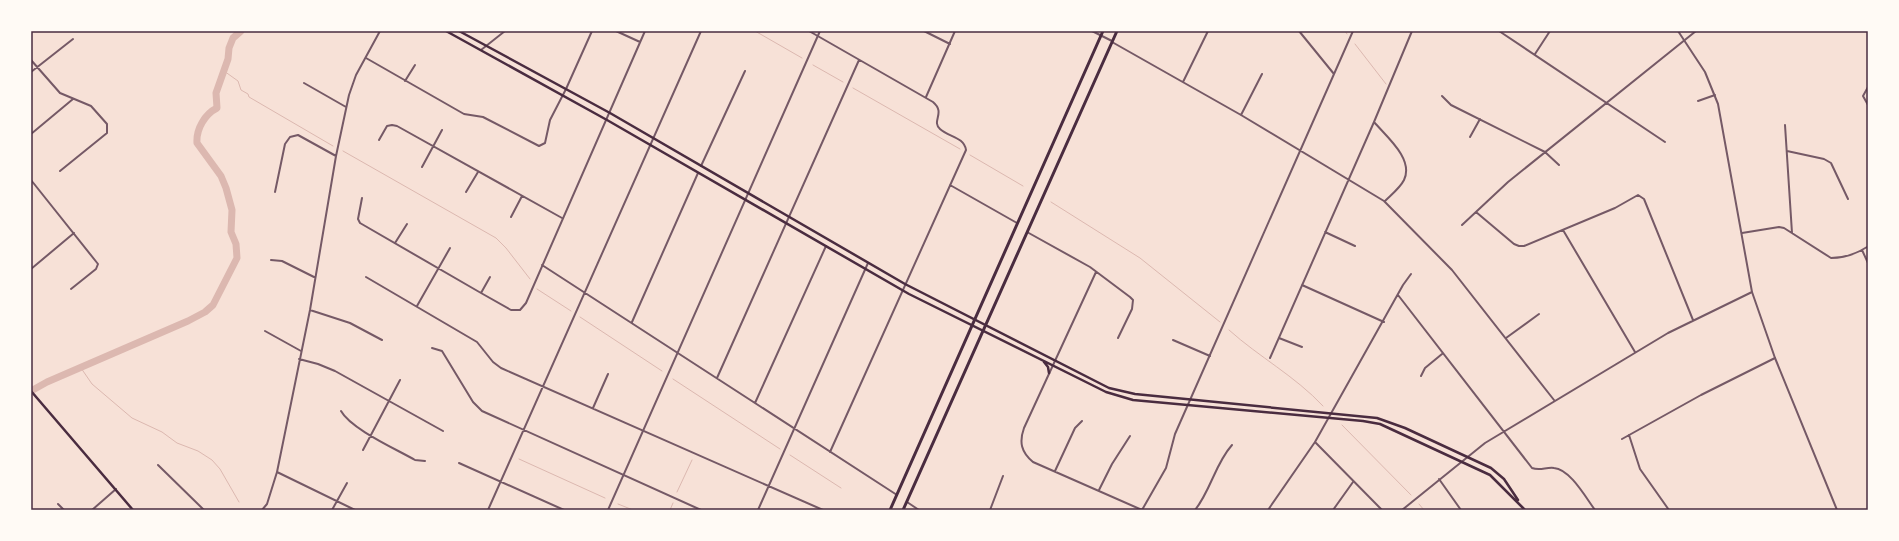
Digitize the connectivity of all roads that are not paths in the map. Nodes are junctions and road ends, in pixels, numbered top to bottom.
1 (380, 31) edge
2 (446, 31) edge
3 (459, 31) edge
4 (505, 31) edge
5 (592, 31) edge
6 (616, 31) edge
7 (645, 31) edge
8 (701, 31) edge
9 (809, 31) edge
10 (820, 31) edge
11 (924, 31) edge
12 (955, 31) edge
13 (1092, 31) edge
14 (1103, 31) edge
15 (1117, 31) edge
16 (1208, 31) edge
17 (1299, 31) edge
18 (1353, 31) edge
19 (1412, 31) edge
20 (1499, 31) edge
21 (1550, 31) edge
22 (1678, 31) edge
23 (1696, 31) edge
24 (818, 36) junction
25 (1101, 36) junction
26 (73, 39) dead end
27 (1685, 40) junction
28 (640, 42) junction
29 (1112, 42) junction
30 (950, 44) junction
31 (487, 46) junction
32 (482, 50) junction
33 (1535, 54) junction
34 (366, 58) junction
35 (31, 60) edge
36 (859, 60) junction
37 (415, 65) dead end
38 (37, 67) junction
39 (745, 71) dead end
40 (31, 72) edge
41 (1262, 74) dead end
42 (1334, 74) junction
43 (405, 81) junction
44 (1183, 82) junction
45 (304, 83) dead end
46 (1868, 87) edge
47 (566, 89) junction
48 (563, 95) junction
49 (1715, 95) junction
50 (1442, 96) dead end
51 (926, 97) junction
52 (73, 99) junction
53 (1698, 101) dead end
54 (1607, 102) junction
55 (1868, 104) edge
56 (346, 108) junction
57 (610, 113) junction
58 (1241, 115) junction
59 (1480, 119) junction
60 (607, 120) junction
61 (1374, 122) junction
62 (1786, 125) dead end
63 (442, 130) dead end
64 (31, 134) edge
65 (1470, 137) dead end
66 (653, 138) junction
67 (379, 140) dead end
68 (1665, 142) dead end
69 (650, 145) junction
70 (433, 146) junction
71 (1300, 151) junction
72 (1787, 151) junction
73 (1545, 152) junction
74 (336, 156) junction
75 (1559, 165) dead end
76 (701, 166) junction
77 (422, 167) dead end
78 (60, 171) dead end
79 (478, 172) junction
80 (698, 172) junction
81 (1349, 179) junction
82 (31, 180) edge
83 (950, 185) junction
84 (275, 192) dead end
85 (466, 192) dead end
86 (748, 193) junction
87 (522, 196) junction
88 (362, 198) dead end
89 (1848, 198) dead end
90 (745, 200) junction
91 (1384, 201) junction
92 (1476, 212) junction
93 (511, 217) dead end
94 (788, 217) junction
95 (562, 218) junction
96 (786, 223) junction
97 (1017, 223) junction
98 (407, 224) dead end
99 (1462, 225) dead end
100 (1563, 230) junction
101 (1027, 232) junction
102 (1325, 232) junction
103 (74, 233) junction
104 (1742, 233) junction
105 (1792, 233) junction
106 (395, 243) junction
107 (826, 246) junction
108 (1355, 246) dead end
109 (1867, 247) edge
110 (450, 248) dead end
111 (1862, 250) junction
112 (271, 260) dead end
113 (868, 263) junction
114 (1868, 263) edge
115 (542, 265) junction
116 (439, 268) junction
117 (31, 269) edge
118 (866, 269) junction
119 (1096, 272) junction
120 (1412, 274) dead end
121 (314, 277) junction
122 (366, 277) dead end
123 (490, 277) dead end
124 (906, 284) junction
125 (1302, 285) junction
126 (72, 289) dead end
127 (903, 290) junction
128 (586, 292) junction
129 (1752, 292) junction
130 (481, 293) junction
131 (1398, 295) junction
132 (417, 306) junction
133 (310, 310) junction
134 (1539, 314) dead end
135 (974, 318) junction
136 (1693, 320) junction
137 (632, 322) junction
138 (1384, 322) junction
139 (986, 324) junction
140 (971, 325) junction
141 (265, 331) dead end
142 (983, 331) junction
143 (1118, 338) dead end
144 (1279, 338) junction
145 (1506, 338) junction
146 (382, 340) dead end
147 (1173, 340) dead end
148 (432, 348) dead end
149 (1302, 348) dead end
150 (301, 352) junction
151 (678, 352) junction
152 (1635, 352) junction
153 (1442, 354) junction
154 (1210, 356) junction
155 (1270, 358) dead end
156 (1775, 358) junction
157 (1040, 359) junction
158 (299, 360) junction
159 (1055, 360) junction
160 (1052, 365) junction
161 (1049, 373) junction
162 (608, 374) dead end
163 (1421, 376) dead end
164 (717, 378) junction
165 (400, 380) dead end
166 (543, 386) junction
167 (31, 391) edge
168 (1190, 400) junction
169 (1554, 400) junction
170 (389, 401) junction
171 (755, 403) junction
172 (1188, 405) junction
173 (593, 408) junction
174 (341, 411) dead end
175 (1333, 413) junction
176 (1330, 418) junction
177 (1082, 421) dead end
178 (1399, 426) junction
179 (794, 429) junction
180 (524, 430) junction
181 (642, 430) junction
182 (443, 431) dead end
183 (1397, 431) junction
184 (1503, 431) junction
185 (371, 435) junction
186 (1629, 435) junction
187 (1130, 436) dead end
188 (1622, 439) dead end
189 (1315, 442) junction
190 (1232, 445) dead end
191 (363, 450) dead end
192 (830, 452) junction
193 (1466, 457) junction
194 (425, 461) dead end
195 (1461, 461) junction
196 (459, 463) dead end
197 (158, 465) dead end
198 (1055, 471) junction
199 (277, 472) junction
200 (623, 474) junction
201 (1003, 476) dead end
202 (1439, 479) junction
203 (500, 481) junction
204 (1353, 482) junction
205 (347, 483) dead end
206 (769, 486) junction
207 (116, 489) junction
208 (1099, 490) junction
209 (897, 495) junction
210 (338, 500) junction
211 (906, 502) junction
212 (58, 504) dead end
213 (1520, 504) junction
214 (991, 509) edge
215 (64, 510) edge
216 (92, 510) edge
217 (134, 510) edge
218 (204, 510) edge
219 (262, 510) edge
220 (332, 510) edge
221 (355, 510) edge
222 (488, 510) edge
223 (564, 510) edge
224 (608, 510) edge
225 (701, 510) edge
226 (758, 510) edge
227 (823, 510) edge
228 (890, 510) edge
229 (903, 510) edge
230 (920, 510) edge
231 (994, 510) edge
232 (1142, 510) edge
233 (1195, 510) edge
234 (1268, 510) edge
235 (1333, 510) edge
236 (1382, 510) edge
237 (1402, 510) edge
238 (1461, 510) edge
239 (1525, 510) edge
240 (1595, 510) edge
241 (1669, 510) edge
242 (1837, 510) edge

1 - 34 street
2 - 32 main road
3 - 31 main road
4 - 31 street
5 - 47 street
6 - 28 street
7 - 28 street
8 - 66 street
9 - 24 street
10 - 24 street
11 - 30 street
12 - 30 street
13 - 25 street
14 - 25 highway
15 - 29 highway
16 - 44 street
17 - 42 street
18 - 42 street
19 - 61 street
20 - 33 street
21 - 33 street
22 - 27 street
23 - 27 street
24 - 36 street
24 - 86 street
25 - 29 street
25 - 97 highway
26 - 38 street
27 - 49 street
27 - 54 street
28 - 57 street
29 - 44 street
29 - 101 highway
30 - 51 street
31 - 32 street
31 - 47 main road
32 - 48 main road
33 - 54 street
34 - 43 street
34 - 56 street
35 - 38 street
36 - 51 street
36 - 94 street
37 - 43 street
38 - 40 street
38 - 52 street
39 - 76 street
41 - 58 street
42 - 71 street
43 - 48 street
44 - 58 street
45 - 56 street
46 - 55 street
47 - 48 street
47 - 57 main road
48 - 60 main road
49 - 53 street
49 - 104 street
50 - 59 street
51 - 83 street
52 - 64 street
52 - 78 street
54 - 68 street
54 - 73 street
56 - 74 street
57 - 60 street
57 - 66 main road
58 - 71 street
59 - 65 street
59 - 73 street
60 - 69 main road
60 - 95 street
61 - 81 street
61 - 91 street
62 - 72 street
63 - 70 street
66 - 69 street
66 - 76 main road
67 - 70 street
69 - 80 main road
69 - 128 street
70 - 77 street
70 - 79 street
71 - 81 street
71 - 154 street
72 - 89 street
72 - 105 street
73 - 75 street
73 - 92 street
74 - 84 street
74 - 121 street
76 - 86 main road
79 - 85 street
79 - 87 street
80 - 90 main road
80 - 137 street
81 - 91 street
81 - 102 street
82 - 103 street
83 - 97 street
83 - 124 street
86 - 90 street
86 - 94 main road
87 - 93 street
87 - 95 street
88 - 106 street
90 - 96 main road
90 - 151 street
91 - 145 street
92 - 99 street
92 - 100 street
94 - 96 street
94 - 113 main road
95 - 115 street
96 - 107 main road
96 - 164 street
97 - 135 highway
98 - 106 street
100 - 136 street
100 - 152 street
101 - 119 street
101 - 139 highway
102 - 108 street
102 - 125 street
103 - 117 street
103 - 126 street
104 - 105 street
104 - 129 street
105 - 111 street
106 - 116 street
107 - 118 main road
107 - 171 street
109 - 111 street
110 - 116 street
111 - 114 street
112 - 121 street
113 - 118 street
113 - 124 main road
115 - 128 street
115 - 130 street
116 - 130 street
116 - 132 street
118 - 127 main road
118 - 179 street
119 - 143 street
119 - 159 street
120 - 131 street
121 - 133 street
122 - 132 street
123 - 130 street
124 - 127 street
124 - 135 main road
125 - 138 street
125 - 144 street
127 - 140 main road
127 - 192 street
128 - 137 street
128 - 166 street
129 - 136 street
129 - 156 street
131 - 138 street
131 - 153 street
132 - 166 street
133 - 146 street
133 - 150 street
134 - 145 street
135 - 139 main road
135 - 140 highway
136 - 152 street
137 - 151 street
138 - 175 street
139 - 142 highway
139 - 159 main road
140 - 142 main road
140 - 209 highway
141 - 150 street
142 - 157 main road
142 - 211 highway
144 - 149 street
144 - 155 street
145 - 169 street
147 - 154 street
148 - 180 street
150 - 158 street
151 - 164 street
151 - 181 street
152 - 169 street
153 - 163 street
153 - 184 street
154 - 168 street
156 - 186 street
156 - 242 street
157 - 160 main road
157 - 161 main road
158 - 170 street
158 - 199 street
159 - 160 street
159 - 168 main road
160 - 161 street
160 - 172 main road
161 - 198 street
162 - 173 street
164 - 171 street
165 - 170 street
166 - 173 street
166 - 180 street
167 - 207 main road
168 - 172 street
168 - 175 main road
169 - 184 street
170 - 182 street
170 - 185 street
171 - 179 street
172 - 176 main road
172 - 232 street
173 - 181 street
174 - 185 street
175 - 176 street
175 - 178 main road
176 - 183 main road
176 - 189 street
177 - 198 street
178 - 183 main road
178 - 193 main road
179 - 192 street
179 - 206 street
180 - 200 street
180 - 203 street
181 - 200 street
181 - 206 street
183 - 195 main road
184 - 193 street
184 - 240 street
185 - 191 street
185 - 194 street
186 - 188 street
186 - 241 street
187 - 208 street
189 - 204 street
189 - 234 street
190 - 233 street
192 - 209 street
193 - 195 street
193 - 213 main road
195 - 202 street
195 - 213 main road
196 - 203 street
197 - 218 street
198 - 208 street
199 - 210 street
199 - 219 street
200 - 224 street
200 - 225 street
201 - 214 street
202 - 237 street
202 - 238 street
203 - 222 street
203 - 223 street
204 - 235 street
204 - 236 street
205 - 210 street
206 - 226 street
206 - 227 street
207 - 216 street
207 - 217 main road
208 - 232 street
209 - 228 highway
210 - 220 street
210 - 221 street
211 - 229 highway
211 - 230 street
212 - 215 street
213 - 239 main road
214 - 231 street

